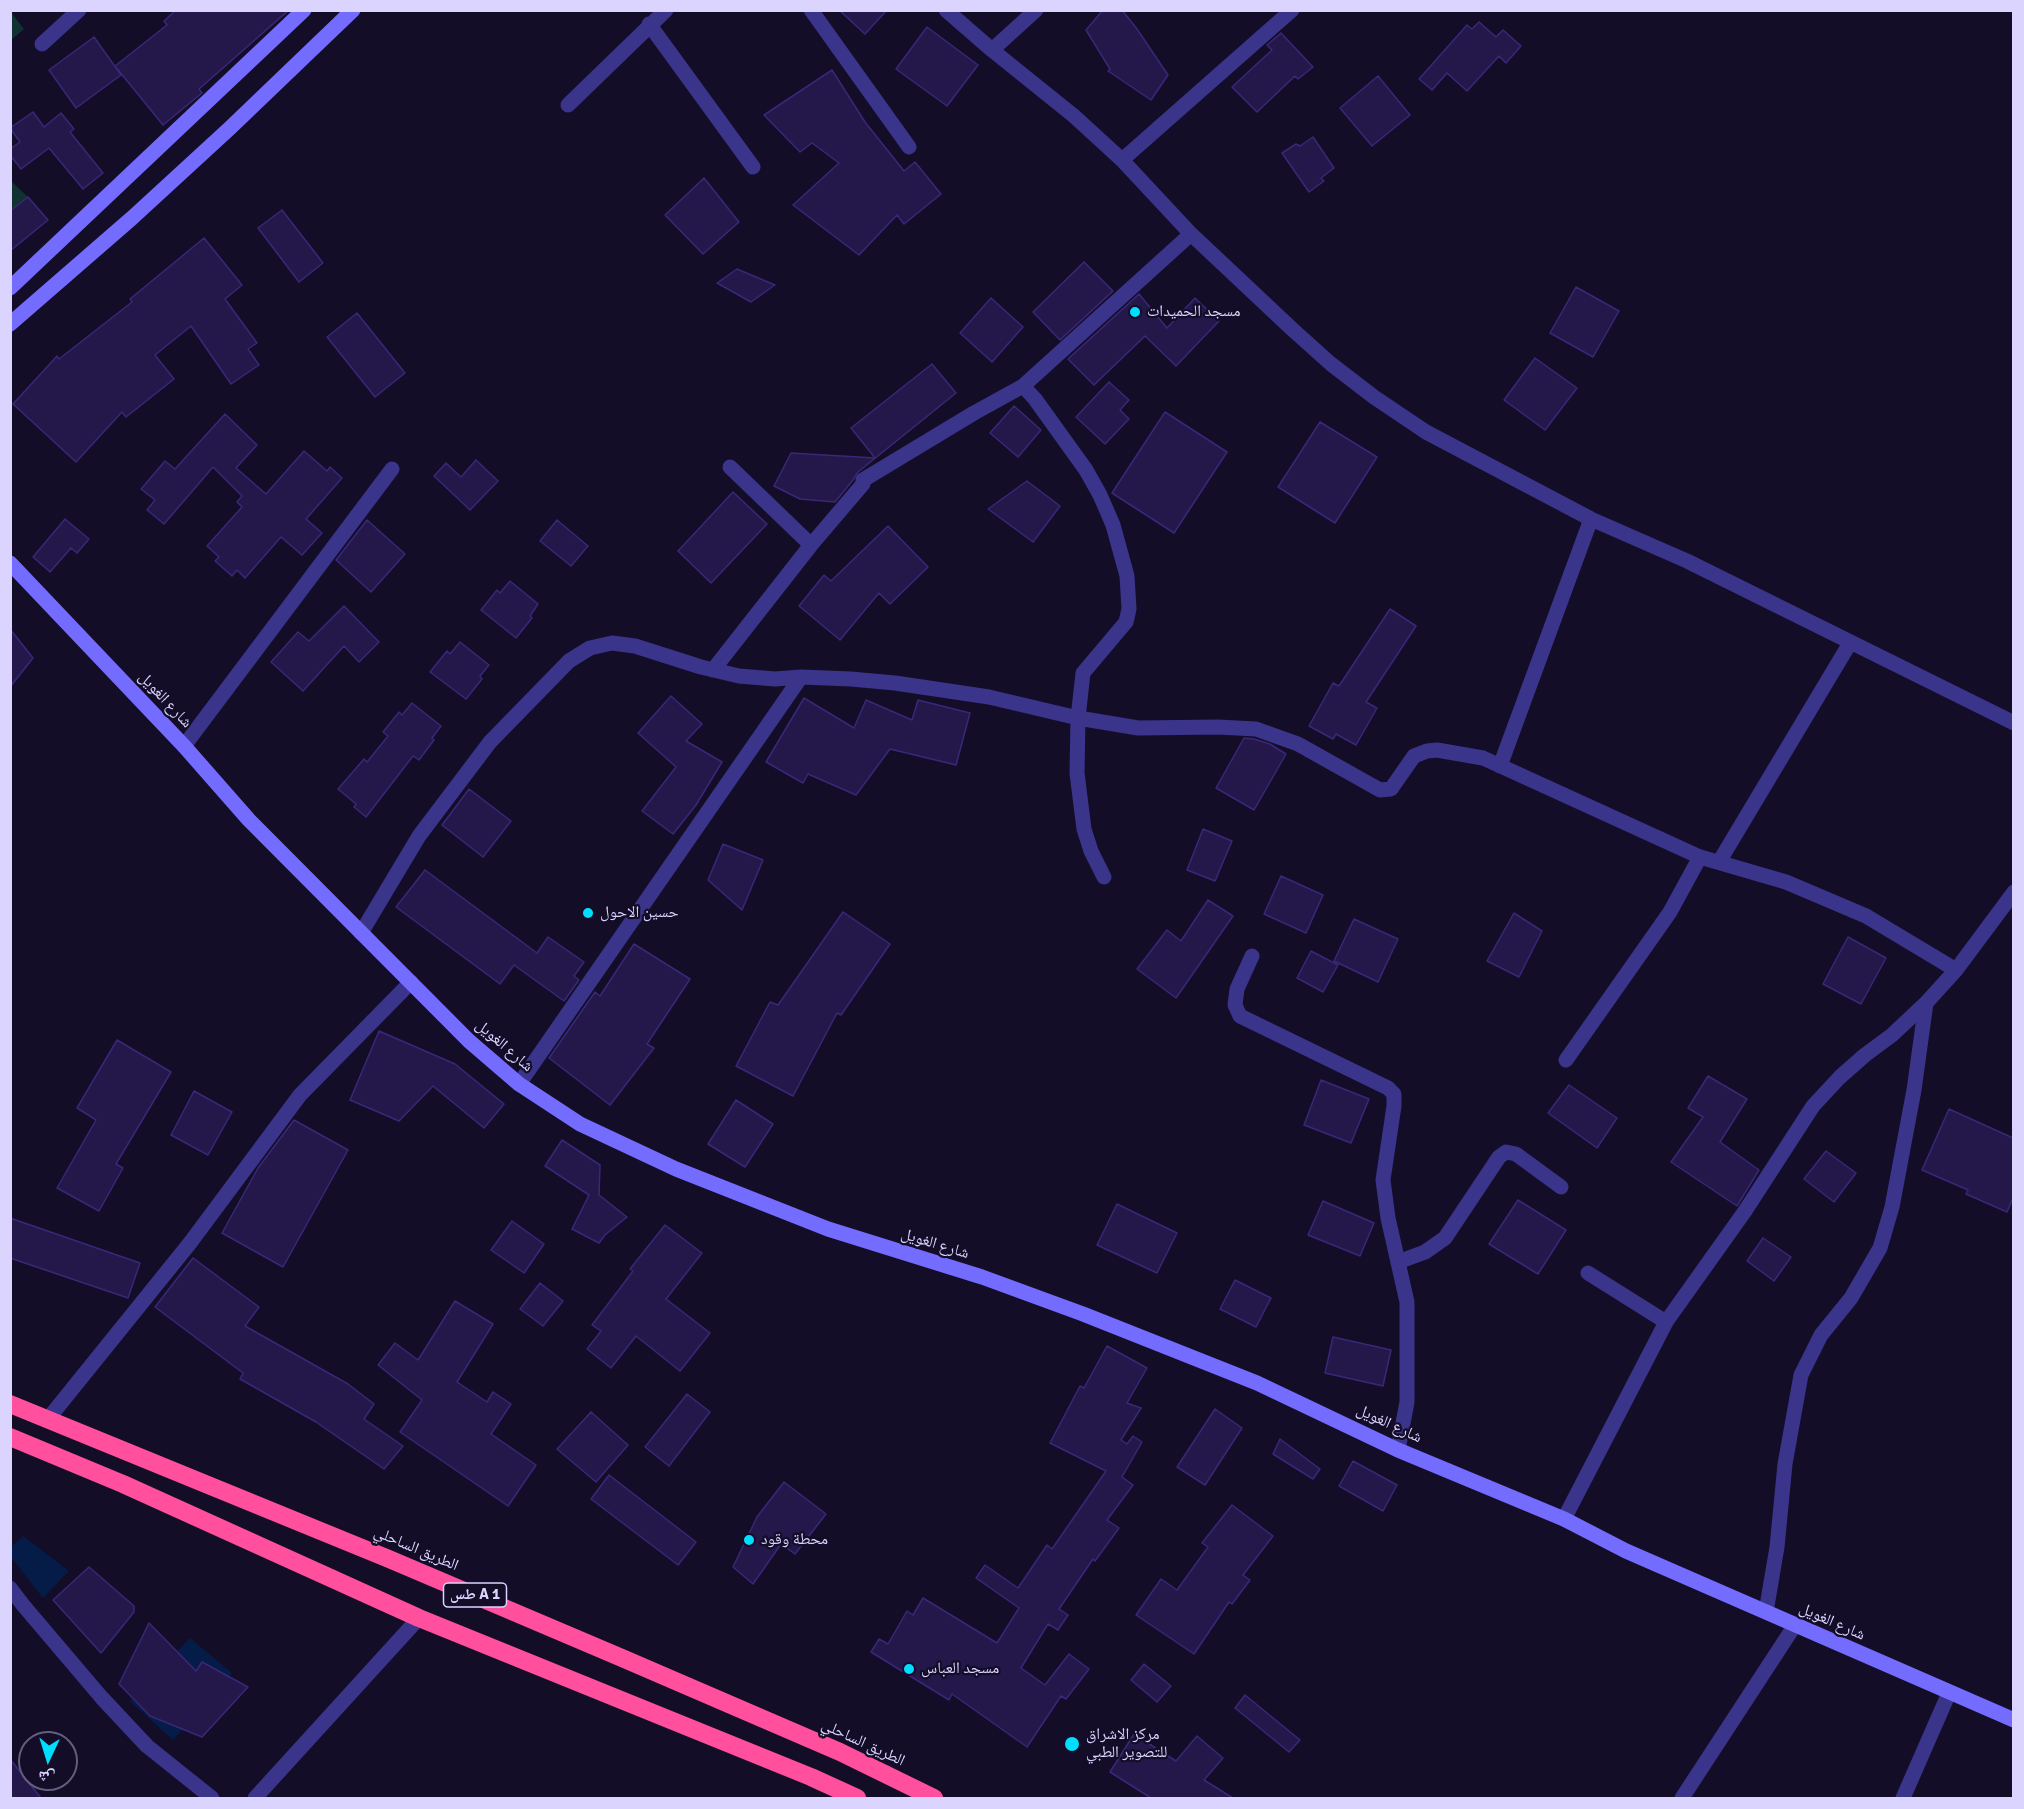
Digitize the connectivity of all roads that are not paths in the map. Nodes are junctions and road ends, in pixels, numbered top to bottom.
1 (79, 10) edge
2 (304, 10) edge
3 (353, 10) edge
4 (666, 10) edge
5 (811, 10) edge
6 (946, 10) edge
7 (1036, 10) edge
8 (1292, 10) edge
9 (650, 24) junction
10 (42, 44) dead end
11 (992, 50) junction
12 (568, 105) dead end
13 (909, 147) dead end
14 (1122, 160) junction
15 (753, 167) dead end
16 (1191, 234) junction
17 (10, 288) edge
18 (10, 324) edge
19 (1023, 386) junction
20 (730, 467) dead end
21 (392, 469) dead end
22 (1591, 519) junction
23 (811, 545) junction
24 (10, 563) edge
25 (1850, 643) junction
26 (713, 670) junction
27 (801, 677) junction
28 (1077, 718) junction
29 (2013, 723) edge
30 (184, 746) junction
31 (1500, 765) junction
32 (1700, 857) junction
33 (1719, 862) junction
34 (1104, 877) dead end
35 (2013, 892) edge
36 (361, 933) junction
37 (1252, 956) dead end
38 (1956, 970) junction
39 (411, 982) junction
40 (1926, 1003) junction
41 (1566, 1060) dead end
42 (519, 1084) junction
43 (1561, 1187) dead end
44 (1398, 1262) junction
45 (1588, 1273) dead end
46 (1666, 1322) junction
47 (10, 1404) edge
48 (48, 1419) junction
49 (10, 1437) edge
50 (1398, 1450) junction
51 (1564, 1519) junction
52 (10, 1588) edge
53 (1766, 1612) junction
54 (419, 1618) junction
55 (1795, 1625) junction
56 (1949, 1693) junction
57 (2013, 1720) edge
58 (212, 1798) edge
59 (255, 1798) edge
60 (857, 1798) edge
61 (934, 1798) edge
62 (1682, 1798) edge
63 (1904, 1798) edge

1 - 10 street
2 - 17 street
3 - 18 street
4 - 9 street
5 - 13 street
6 - 11 street
7 - 11 street
8 - 14 street
9 - 12 street
9 - 15 street
11 - 14 street
14 - 16 street
16 - 19 street
16 - 22 street
19 - 23 street
19 - 28 street
20 - 23 street
21 - 30 street
22 - 25 street
22 - 31 street
23 - 26 street
24 - 30 street, شارع الغويل
25 - 29 street
25 - 33 street
26 - 27 street
26 - 36 street
27 - 28 street
27 - 42 street
28 - 31 street
28 - 34 street
30 - 36 street, شارع الغويل
31 - 32 street
32 - 33 street
32 - 41 street
33 - 38 street
35 - 38 street
36 - 39 street, شارع الغويل
37 - 44 street
38 - 40 street
39 - 42 street, شارع الغويل
39 - 48 street
40 - 46 street
40 - 53 street
42 - 50 street, شارع الغويل
43 - 44 street
44 - 50 street
45 - 46 street
46 - 51 street
47 - 48 highway, الطريق الساحلي / طس A 1
48 - 61 highway, الطريق الساحلي / طس A 1
49 - 54 highway, طس A 1
50 - 51 street, شارع الغويل
51 - 53 street, شارع الغويل
52 - 58 street
53 - 55 street, شارع الغويل
54 - 59 street
54 - 60 highway, طس A 1
55 - 56 street, شارع الغويل
55 - 62 street
56 - 57 street, شارع الغويل
56 - 63 street

